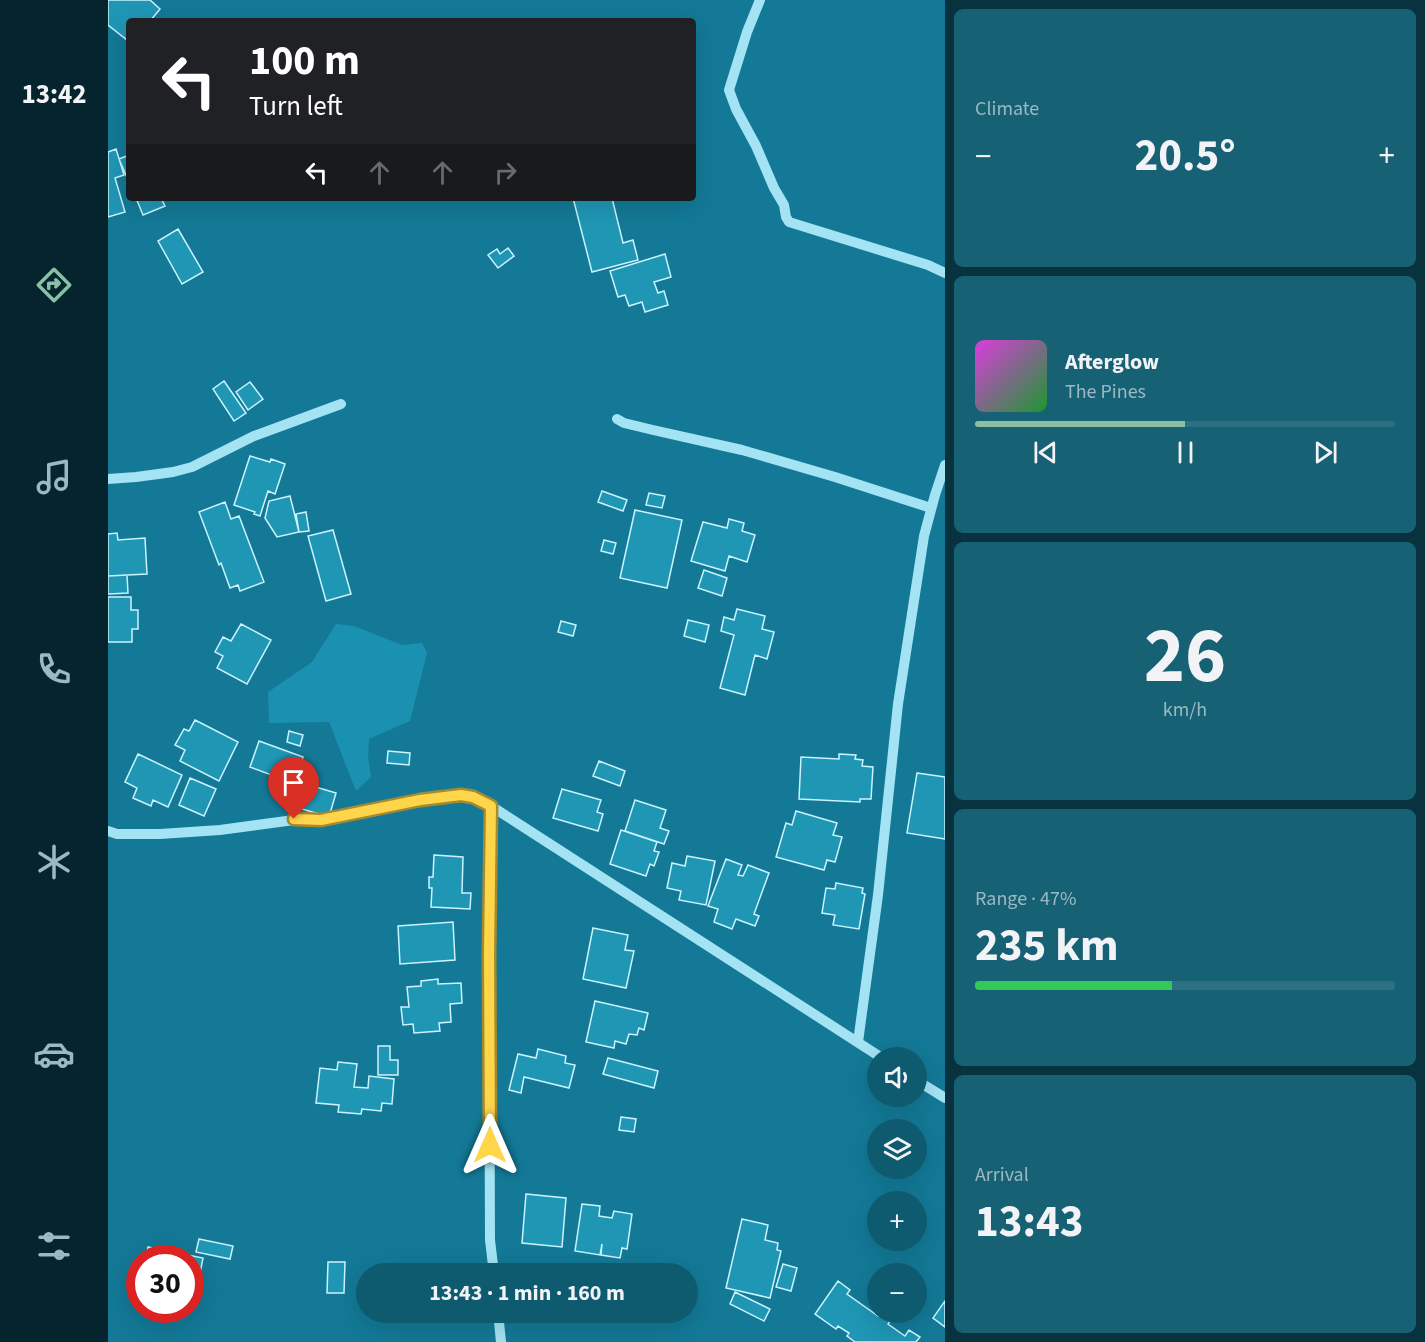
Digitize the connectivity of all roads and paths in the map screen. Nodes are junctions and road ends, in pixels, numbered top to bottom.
1 (760, 0) edge
2 (945, 273) edge
3 (341, 404) dead end
4 (617, 419) dead end
5 (945, 465) edge
6 (108, 479) edge
7 (931, 508) junction
8 (491, 806) junction
9 (108, 831) edge
10 (858, 1042) junction
11 (867, 1048) edge
12 (927, 1087) edge
13 (945, 1098) edge
14 (493, 1263) edge
15 (499, 1323) edge
16 (501, 1342) edge

1 - 2 street
3 - 6 street
4 - 7 street
5 - 7 street
7 - 10 street
8 - 9 street
8 - 10 street
8 - 14 street
10 - 11 street
12 - 13 street
15 - 16 street

